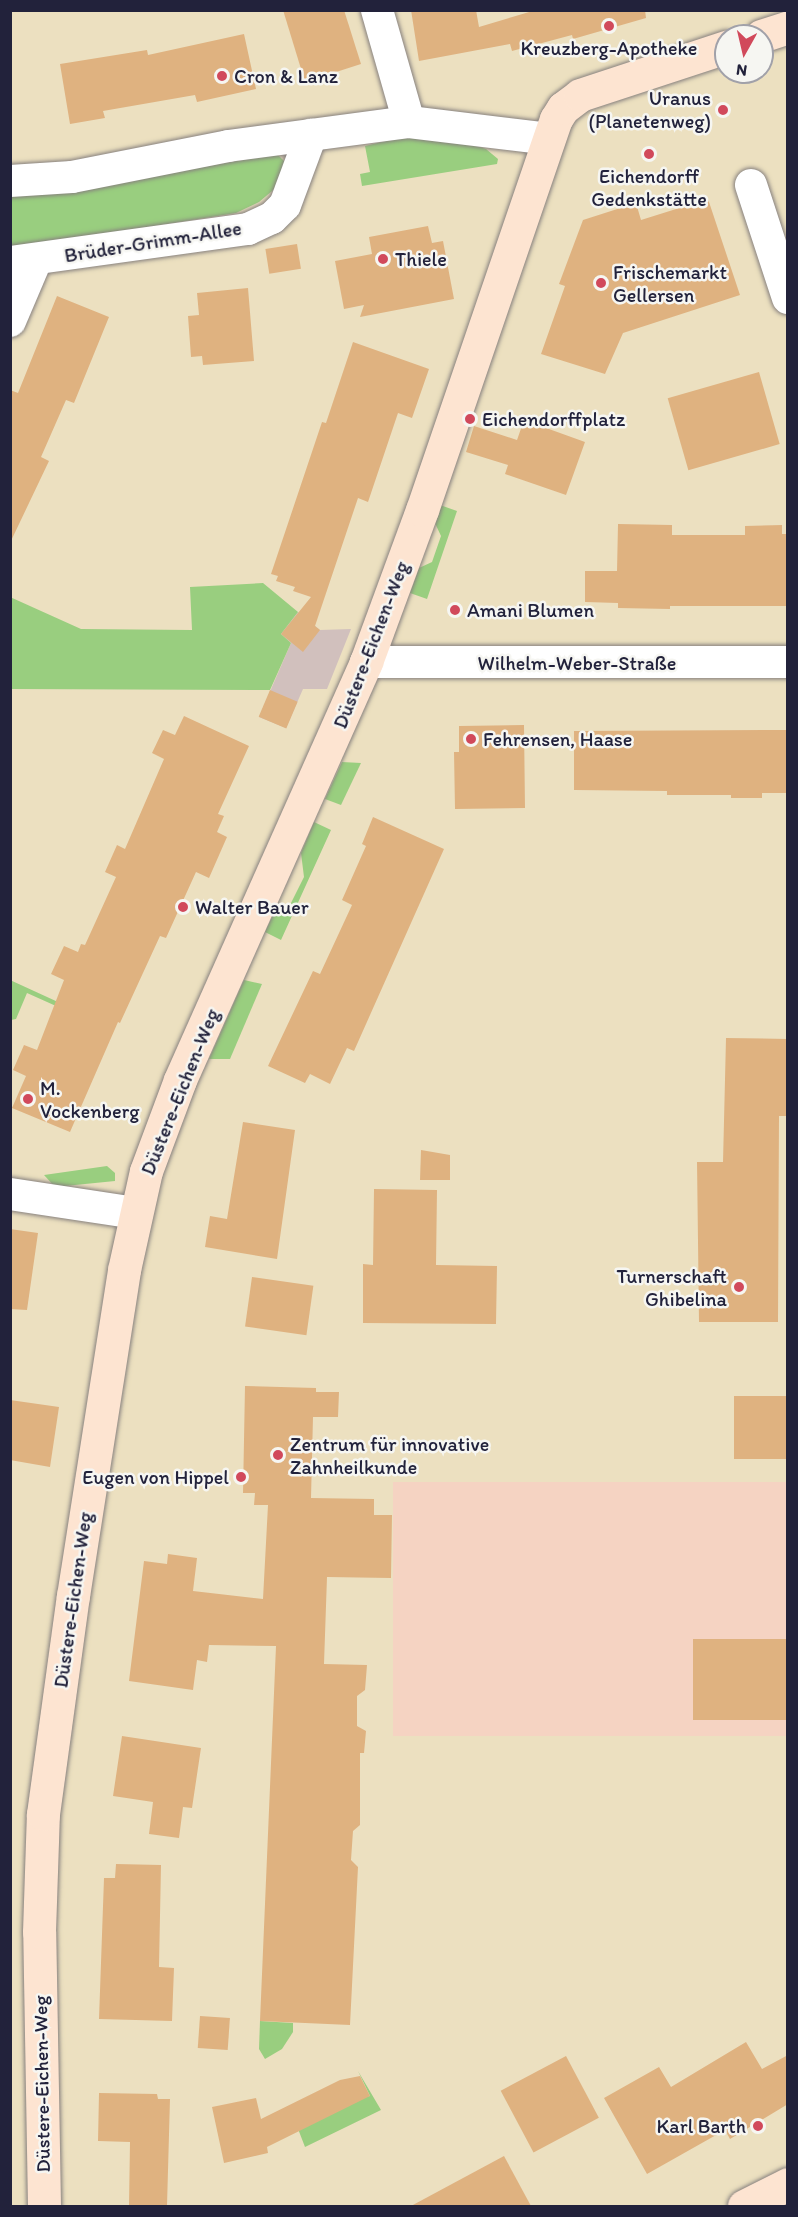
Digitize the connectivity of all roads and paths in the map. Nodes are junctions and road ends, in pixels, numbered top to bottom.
1 (377, 10) edge
2 (714, 51) edge
3 (409, 122) junction
4 (311, 135) junction
5 (549, 139) junction
6 (10, 181) edge
7 (751, 185) dead end
8 (23, 261) edge
9 (788, 298) edge
10 (10, 321) edge
11 (366, 662) junction
12 (788, 662) edge
13 (10, 1194) edge
14 (135, 1213) junction
15 (788, 2184) edge
16 (44, 2206) edge
17 (744, 2206) edge

1 - 3 street
2 - 5 street
3 - 4 street
3 - 5 street
4 - 6 street
4 - 8 street, Brüder-Grimm-Allee
5 - 11 street, Düstere-Eichen-Weg
7 - 9 street
8 - 10 street
11 - 12 street, Wilhelm-Weber-Straße
11 - 14 street, Düstere-Eichen-Weg
13 - 14 street
14 - 16 street, Düstere-Eichen-Weg
15 - 17 street

